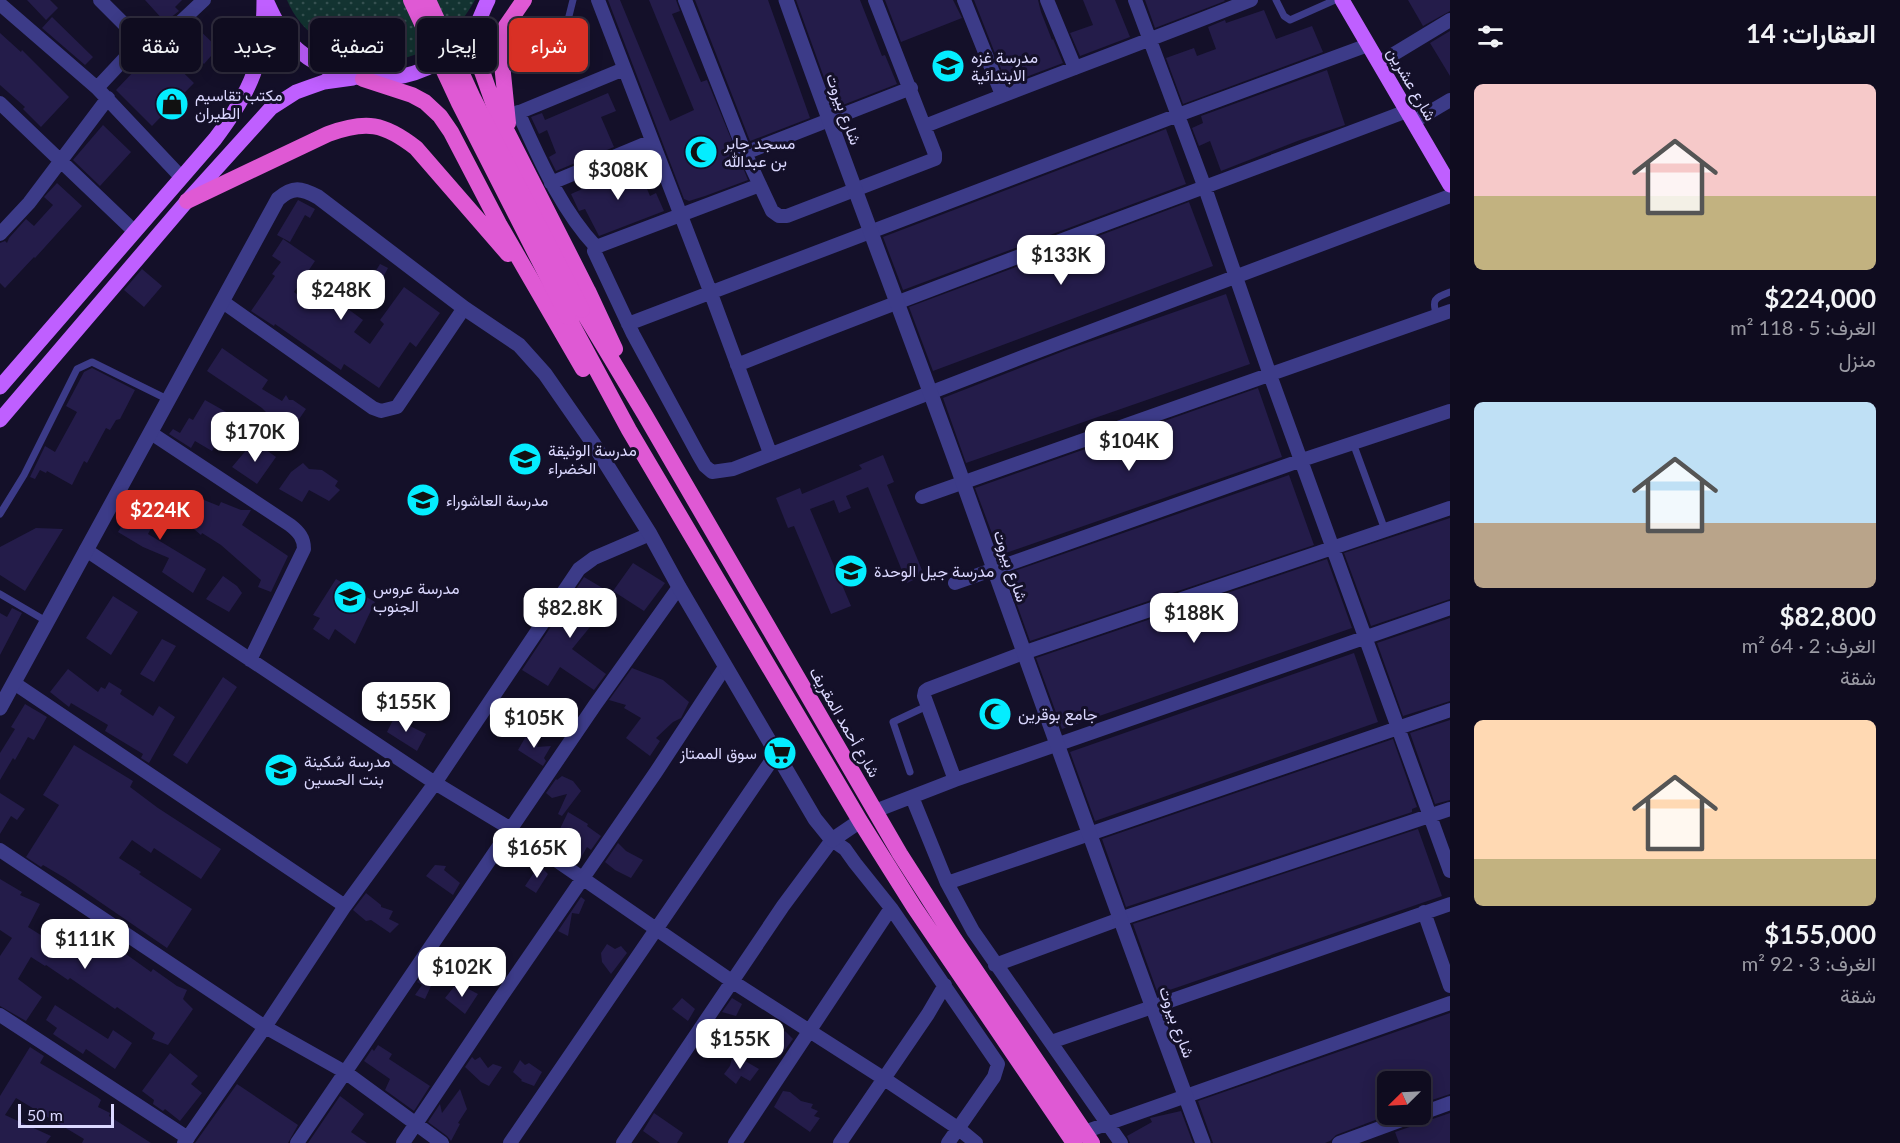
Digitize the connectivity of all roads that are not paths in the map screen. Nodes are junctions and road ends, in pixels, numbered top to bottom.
1 (100, 0) edge
2 (204, 0) edge
3 (265, 0) edge
4 (411, 0) edge
5 (428, 0) edge
6 (488, 0) edge
7 (524, 0) edge
8 (573, 0) edge
9 (598, 0) edge
10 (686, 0) edge
11 (786, 0) edge
12 (875, 0) edge
13 (964, 0) edge
14 (1047, 0) edge
15 (1135, 0) edge
16 (1251, 0) edge
17 (1276, 0) edge
18 (1335, 0) edge
19 (1342, 0) edge
20 (0, 4) edge
21 (185, 18) edge
22 (479, 18) edge
23 (1450, 20) edge
24 (121, 21) edge
25 (1149, 41) junction
26 (1368, 45) junction
27 (501, 54) junction
28 (121, 62) edge
29 (1379, 63) junction
30 (1075, 68) junction
31 (624, 69) junction
32 (418, 72) edge
33 (482, 72) edge
34 (358, 79) junction
35 (97, 88) junction
36 (911, 88) junction
37 (1002, 95) junction
38 (108, 98) junction
39 (1450, 100) edge
40 (0, 103) edge
41 (512, 115) junction
42 (1178, 116) junction
43 (1410, 116) junction
44 (828, 120) junction
45 (925, 126) junction
46 (511, 141) junction
47 (651, 141) junction
48 (744, 153) junction
49 (60, 161) junction
50 (181, 177) junction
51 (1449, 180) edge
52 (551, 183) junction
53 (760, 185) junction
54 (1205, 188) junction
55 (854, 189) junction
56 (1450, 196) edge
57 (187, 201) junction
58 (680, 216) junction
59 (134, 231) junction
60 (871, 233) junction
61 (0, 234) edge
62 (596, 247) junction
63 (1237, 277) junction
64 (533, 284) junction
65 (710, 291) junction
66 (1450, 292) edge
67 (897, 301) junction
68 (223, 302) junction
69 (464, 308) junction
70 (575, 314) junction
71 (1444, 314) edge
72 (628, 324) junction
73 (737, 364) junction
74 (1270, 375) junction
75 (0, 387) edge
76 (930, 393) junction
77 (169, 400) junction
78 (1450, 411) edge
79 (645, 415) junction
80 (0, 420) edge
81 (629, 430) junction
82 (151, 433) junction
83 (1353, 443) junction
84 (770, 453) junction
85 (1302, 460) junction
86 (963, 483) junction
87 (922, 497) dead end
88 (1450, 508) edge
89 (0, 514) edge
90 (1385, 530) junction
91 (650, 534) junction
92 (1334, 548) junction
93 (86, 550) junction
94 (993, 570) junction
95 (955, 583) dead end
96 (679, 587) junction
97 (0, 594) edge
98 (1450, 608) edge
99 (46, 621) junction
100 (1366, 637) junction
101 (1023, 653) junction
102 (250, 660) junction
103 (725, 667) junction
104 (14, 683) junction
105 (927, 706) junction
106 (0, 708) edge
107 (1450, 710) edge
108 (1399, 728) junction
109 (1058, 744) junction
110 (776, 754) junction
111 (910, 772) dead end
112 (955, 780) junction
113 (435, 783) junction
114 (912, 797) junction
115 (1450, 809) edge
116 (876, 811) junction
117 (1430, 816) junction
118 (860, 821) junction
119 (511, 829) junction
120 (1089, 832) junction
121 (832, 840) junction
122 (0, 850) edge
123 (1450, 871) edge
124 (584, 878) junction
125 (946, 883) junction
126 (1450, 904) edge
127 (345, 906) junction
128 (891, 908) junction
129 (1424, 912) junction
130 (1120, 920) junction
131 (656, 929) junction
132 (995, 964) junction
133 (733, 982) junction
134 (945, 985) junction
135 (1450, 986) edge
136 (1450, 1003) edge
137 (1151, 1005) junction
138 (0, 1015) edge
139 (265, 1027) junction
140 (811, 1030) junction
141 (1051, 1042) junction
142 (345, 1072) junction
143 (883, 1078) junction
144 (1185, 1096) junction
145 (1450, 1103) edge
146 (1431, 1110) edge
147 (1107, 1123) junction
148 (416, 1124) junction
149 (1389, 1125) edge
150 (959, 1129) junction
151 (1083, 1139) edge
152 (186, 1140) edge
153 (297, 1143) edge
154 (403, 1143) edge
155 (442, 1143) edge
156 (510, 1143) edge
157 (623, 1143) edge
158 (735, 1143) edge
159 (840, 1143) edge
160 (948, 1143) edge
161 (976, 1143) edge
162 (1121, 1143) edge
163 (1203, 1143) edge
164 (1339, 1143) edge

1 - 24 street
2 - 21 street
3 - 34 main road
3 - 50 main road
4 - 70 highway, bridge
5 - 70 highway, bridge
6 - 22 main road
7 - 27 highway
8 - 27 lane
9 - 31 street
10 - 48 street
11 - 44 street, شارع بيروت
12 - 36 street
13 - 37 street
14 - 30 street
15 - 25 street
16 - 25 street
17 - 18 lane
19 - 26 main road, شارع عشرين
20 - 35 street
23 - 29 street
25 - 30 street
25 - 42 street
26 - 29 main road, شارع عشرين
26 - 42 street
27 - 41 highway
28 - 35 street
29 - 43 main road, شارع عشرين
30 - 37 street
31 - 41 street
31 - 47 street
32 - 34 main road
33 - 46 highway
34 - 57 main road
34 - 64 highway
35 - 38 street
36 - 44 street
36 - 45 street
37 - 45 street
38 - 49 street
38 - 50 street
39 - 43 street
40 - 49 street
41 - 46 highway
41 - 52 street
42 - 54 street
42 - 60 street
43 - 51 main road, شارع عشرين
43 - 54 street
44 - 48 street
44 - 55 street, شارع بيروت
45 - 55 street
46 - 79 highway
47 - 52 street
47 - 58 street
48 - 53 street
49 - 59 street
49 - 61 street
50 - 59 main road
52 - 62 street
53 - 55 street
53 - 58 street
54 - 63 street
54 - 67 street
55 - 60 street, شارع بيروت
56 - 63 street
57 - 64 highway
57 - 80 main road
58 - 62 street
58 - 65 street
59 - 75 main road
60 - 65 street
60 - 67 street, شارع بيروت
62 - 72 street
63 - 74 street
63 - 76 street
64 - 81 highway
65 - 72 street
65 - 73 street
66 - 71 lane
67 - 73 street
67 - 76 street, شارع بيروت
68 - 69 street
68 - 69 street
68 - 77 street
69 - 91 street
70 - 79 highway, شارع أحمد المقريف
70 - 81 highway
71 - 74 street
72 - 84 street
73 - 84 street
74 - 85 street
74 - 86 street
76 - 84 street
76 - 86 street, شارع بيروت
77 - 82 street
77 - 89 lane
78 - 83 street
79 - 116 highway, شارع أحمد المقريف
81 - 118 highway
82 - 93 street
82 - 102 street
83 - 85 street
83 - 90 lane
85 - 92 street
85 - 94 street
86 - 87 street
86 - 94 street, شارع بيروت
88 - 90 street
90 - 92 street
91 - 96 street
91 - 113 street
92 - 100 street
92 - 101 street
93 - 99 street
93 - 102 street
94 - 95 street
94 - 101 street, شارع بيروت
96 - 103 street
96 - 119 street
97 - 99 lane
98 - 100 street
99 - 104 street
100 - 108 street
100 - 109 street
101 - 105 street
101 - 109 street, شارع بيروت
102 - 113 street
103 - 110 street
103 - 124 street
104 - 106 street
104 - 127 street
105 - 111 lane
105 - 112 street
107 - 108 street
108 - 117 street
108 - 120 street
109 - 112 street
109 - 120 street, شارع بيروت
110 - 121 street
110 - 131 street
112 - 114 street
113 - 119 street
113 - 127 street
114 - 116 street
114 - 125 street
115 - 117 street
116 - 151 highway, شارع أحمد المقريف
117 - 123 street
117 - 130 street
118 - 121 street
118 - 151 highway
119 - 124 street
119 - 142 street
120 - 125 street
120 - 130 street, شارع بيروت
121 - 128 street
121 - 133 street
122 - 139 street
124 - 131 street
124 - 148 street
125 - 132 street
126 - 129 street
127 - 139 street
128 - 134 street
128 - 140 street
129 - 135 street
129 - 137 street
130 - 132 street
130 - 137 street, شارع بيروت
131 - 133 street
131 - 156 street
132 - 141 street
133 - 140 street
133 - 157 street
134 - 143 street
134 - 150 street
136 - 144 street
137 - 141 street
137 - 144 street, شارع بيروت
138 - 152 street
139 - 142 street
139 - 152 street
140 - 143 street
140 - 158 street
141 - 147 street
142 - 148 street
142 - 153 street
143 - 150 street
143 - 159 street
144 - 147 street
144 - 163 street, شارع بيروت
145 - 146 street
147 - 151 street
147 - 162 street
148 - 154 street
148 - 155 street
149 - 164 street
150 - 160 street
150 - 161 street

